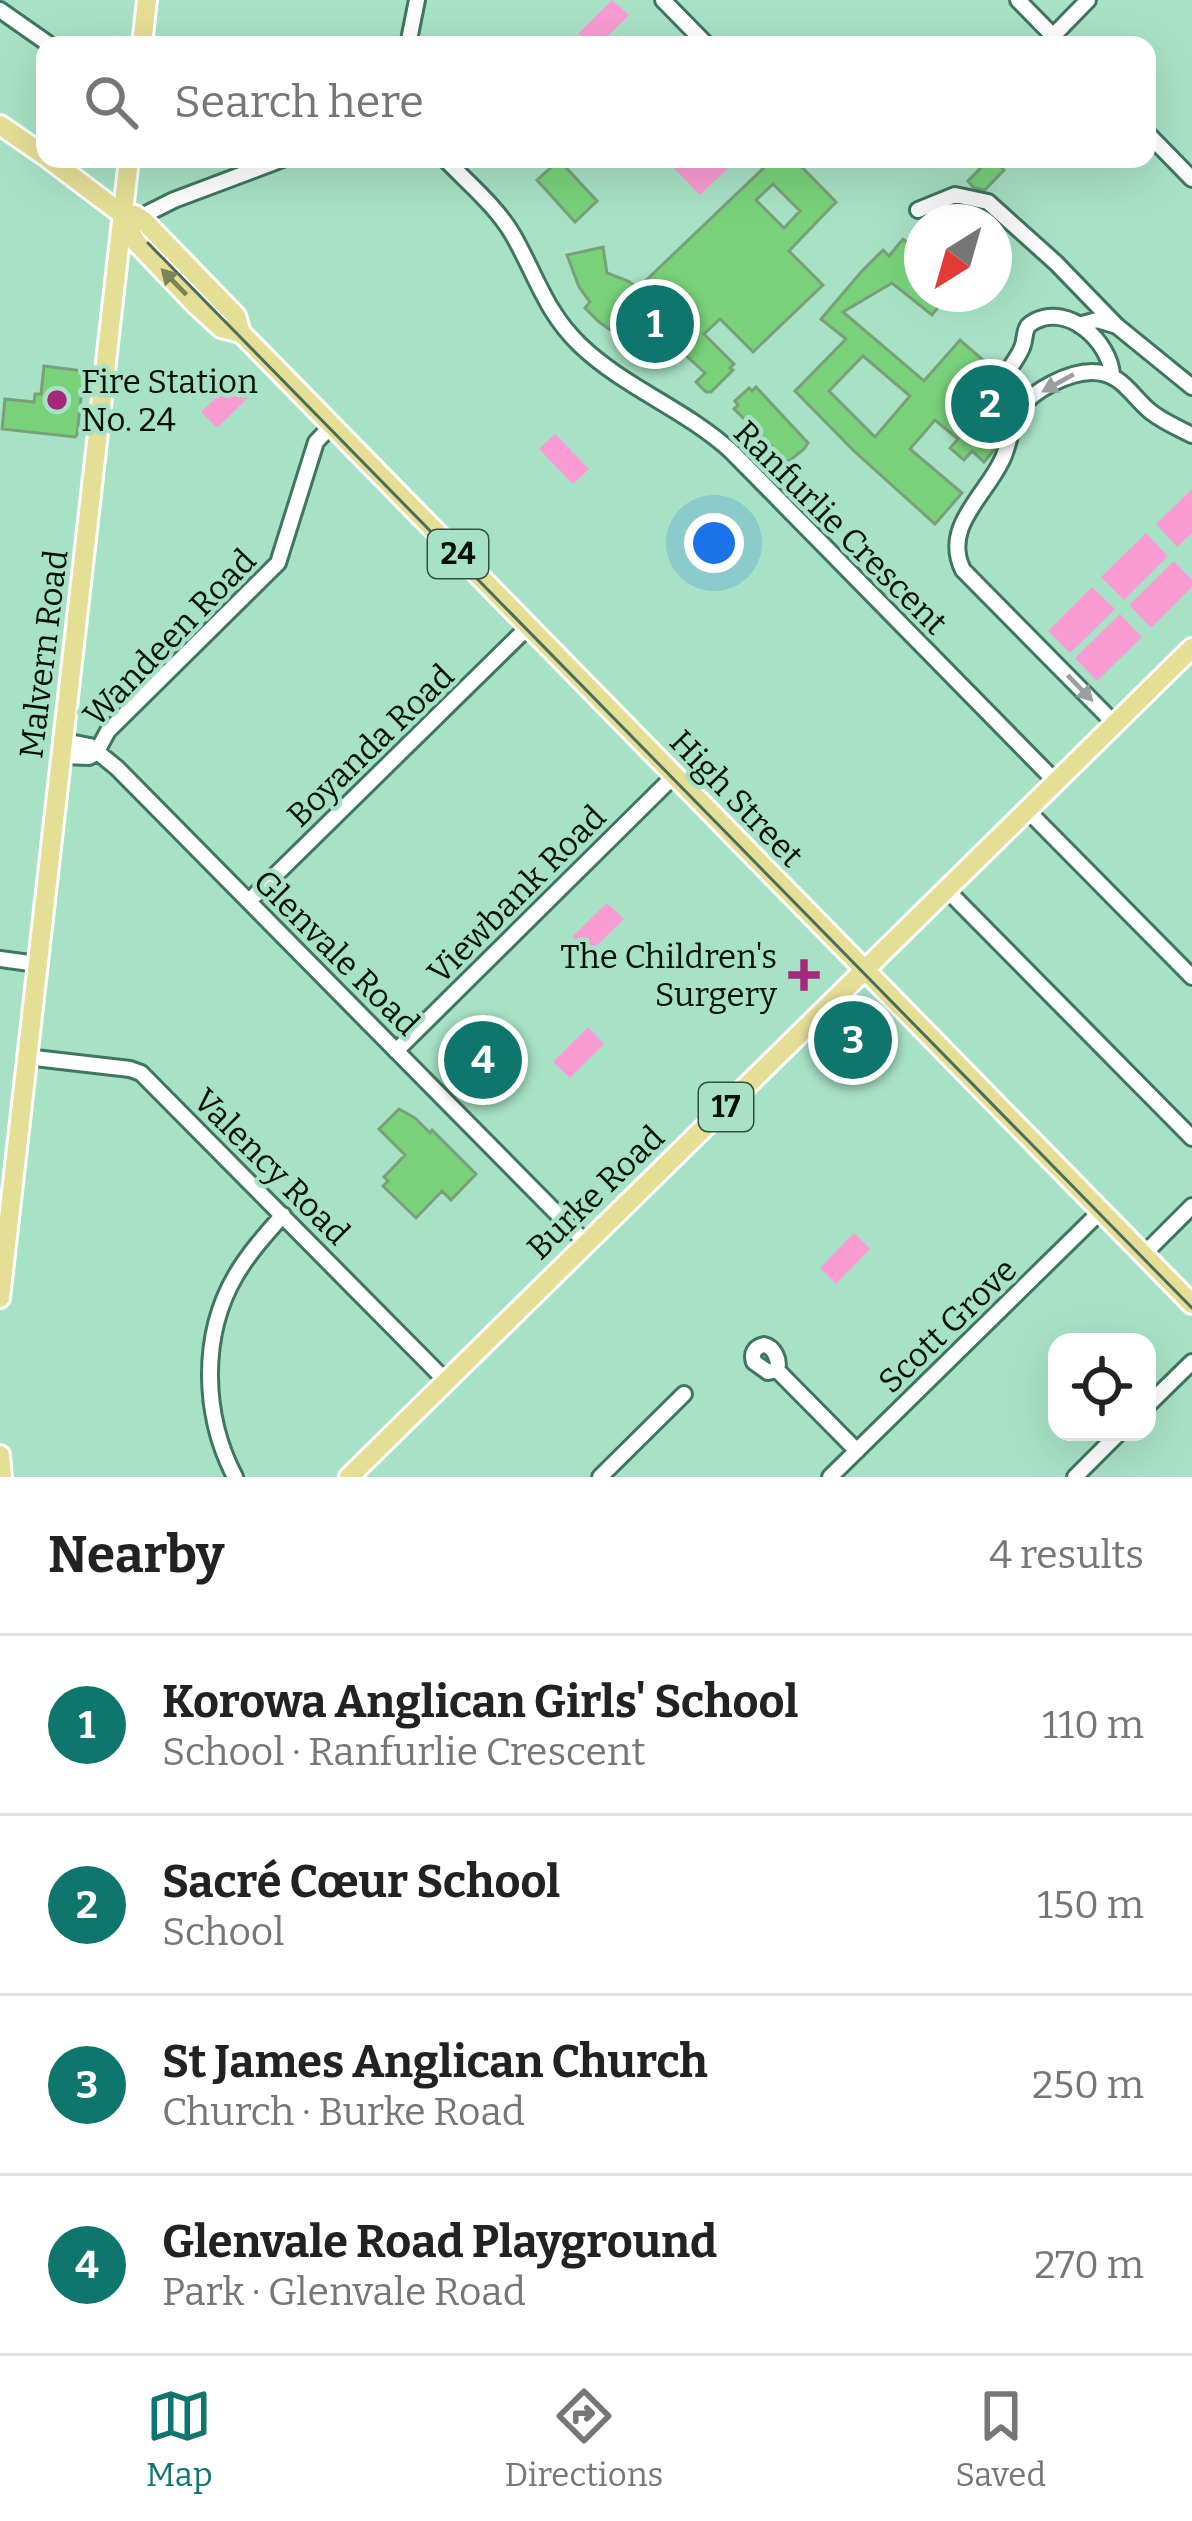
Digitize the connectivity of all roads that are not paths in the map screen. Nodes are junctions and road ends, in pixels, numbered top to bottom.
1 (148, 0) edge
2 (417, 0) edge
3 (663, 0) edge
4 (1018, 0) edge
5 (1088, 0) edge
6 (0, 10) edge
7 (37, 36) edge
8 (143, 36) edge
9 (409, 36) edge
10 (698, 36) edge
11 (1053, 36) edge
12 (1060, 36) edge
13 (0, 125) edge
14 (1156, 142) edge
15 (36, 150) edge
16 (61, 168) edge
17 (129, 168) edge
18 (259, 168) edge
19 (454, 168) edge
20 (1192, 179) edge
21 (932, 204) edge
22 (990, 204) edge
23 (131, 216) junction
24 (1012, 223) edge
25 (1079, 325) junction
26 (1117, 326) junction
27 (1112, 374) junction
28 (1192, 387) edge
29 (1018, 412) junction
30 (332, 425) junction
31 (1192, 434) edge
32 (528, 627) junction
33 (1191, 650) edge
34 (1114, 724) junction
35 (63, 748) junction
36 (96, 754) junction
37 (674, 776) junction
38 (1055, 782) junction
39 (1027, 809) junction
40 (946, 889) junction
41 (249, 901) junction
42 (0, 959) edge
43 (38, 964) junction
44 (865, 970) junction
45 (1192, 977) edge
46 (396, 1051) junction
47 (26, 1057) junction
48 (1192, 1138) edge
49 (1192, 1206) edge
50 (1101, 1211) junction
51 (284, 1215) junction
52 (586, 1243) junction
53 (1144, 1254) junction
54 (1, 1264) edge
55 (0, 1298) edge
56 (1192, 1304) edge
57 (1192, 1362) edge
58 (777, 1370) dead end
59 (446, 1381) junction
60 (684, 1394) dead end
61 (1156, 1397) edge
62 (1111, 1441) edge
63 (857, 1451) junction
64 (0, 1455) edge
65 (2, 1477) edge
66 (235, 1477) edge
67 (349, 1477) edge
68 (600, 1477) edge
69 (830, 1477) edge
70 (1075, 1477) edge

1 - 8 main road
2 - 9 street
3 - 10 street
4 - 11 street
5 - 12 street
6 - 7 street
13 - 15 main road, High Street / 24
14 - 20 street
16 - 23 main road, High Street / 24
17 - 23 main road, Malvern Road
18 - 23 street
19 - 38 street, Ranfurlie Crescent
21 - 22 street
23 - 30 main road, High Street / 24
23 - 35 main road, Malvern Road
24 - 26 street
25 - 26 street
25 - 27 street
25 - 29 street
26 - 28 street
27 -> 29 street
27 - 31 street
29 -> 34 street
30 - 32 main road, High Street / 24
30 - 36 street, Wandeen Road
32 - 37 main road, High Street / 24
32 - 41 street, Boyanda Road
33 - 34 main road, Burke Road / 17
34 - 38 main road, Burke Road / 17
35 - 36 street
35 - 43 main road, Malvern Road
36 - 41 street, Glenvale Road
37 - 44 main road, High Street / 24
37 - 46 street, Viewbank Road
38 - 39 main road, Burke Road / 17
39 - 40 main road, Burke Road / 17
39 - 45 street
40 - 44 main road, Burke Road / 17
40 - 48 street
41 - 46 street, Glenvale Road
42 - 43 street
43 - 47 main road, Malvern Road
44 - 50 main road, High Street / 24
44 - 52 main road, Burke Road / 17
46 - 52 street, Glenvale Road
47 - 51 street, Valency Road
47 - 54 main road, Malvern Road
49 - 53 street
50 - 53 main road, High Street / 24
50 - 63 street, Scott Grove
51 - 59 street, Valency Road
51 - 66 street
52 - 59 main road, Burke Road / 17
53 - 56 main road, High Street / 24
54 - 55 main road, Malvern Road
57 - 61 street
58 - 63 street
59 - 67 main road, Burke Road / 17
60 - 68 street
62 - 70 street
63 - 69 street, Scott Grove
64 - 65 main road

